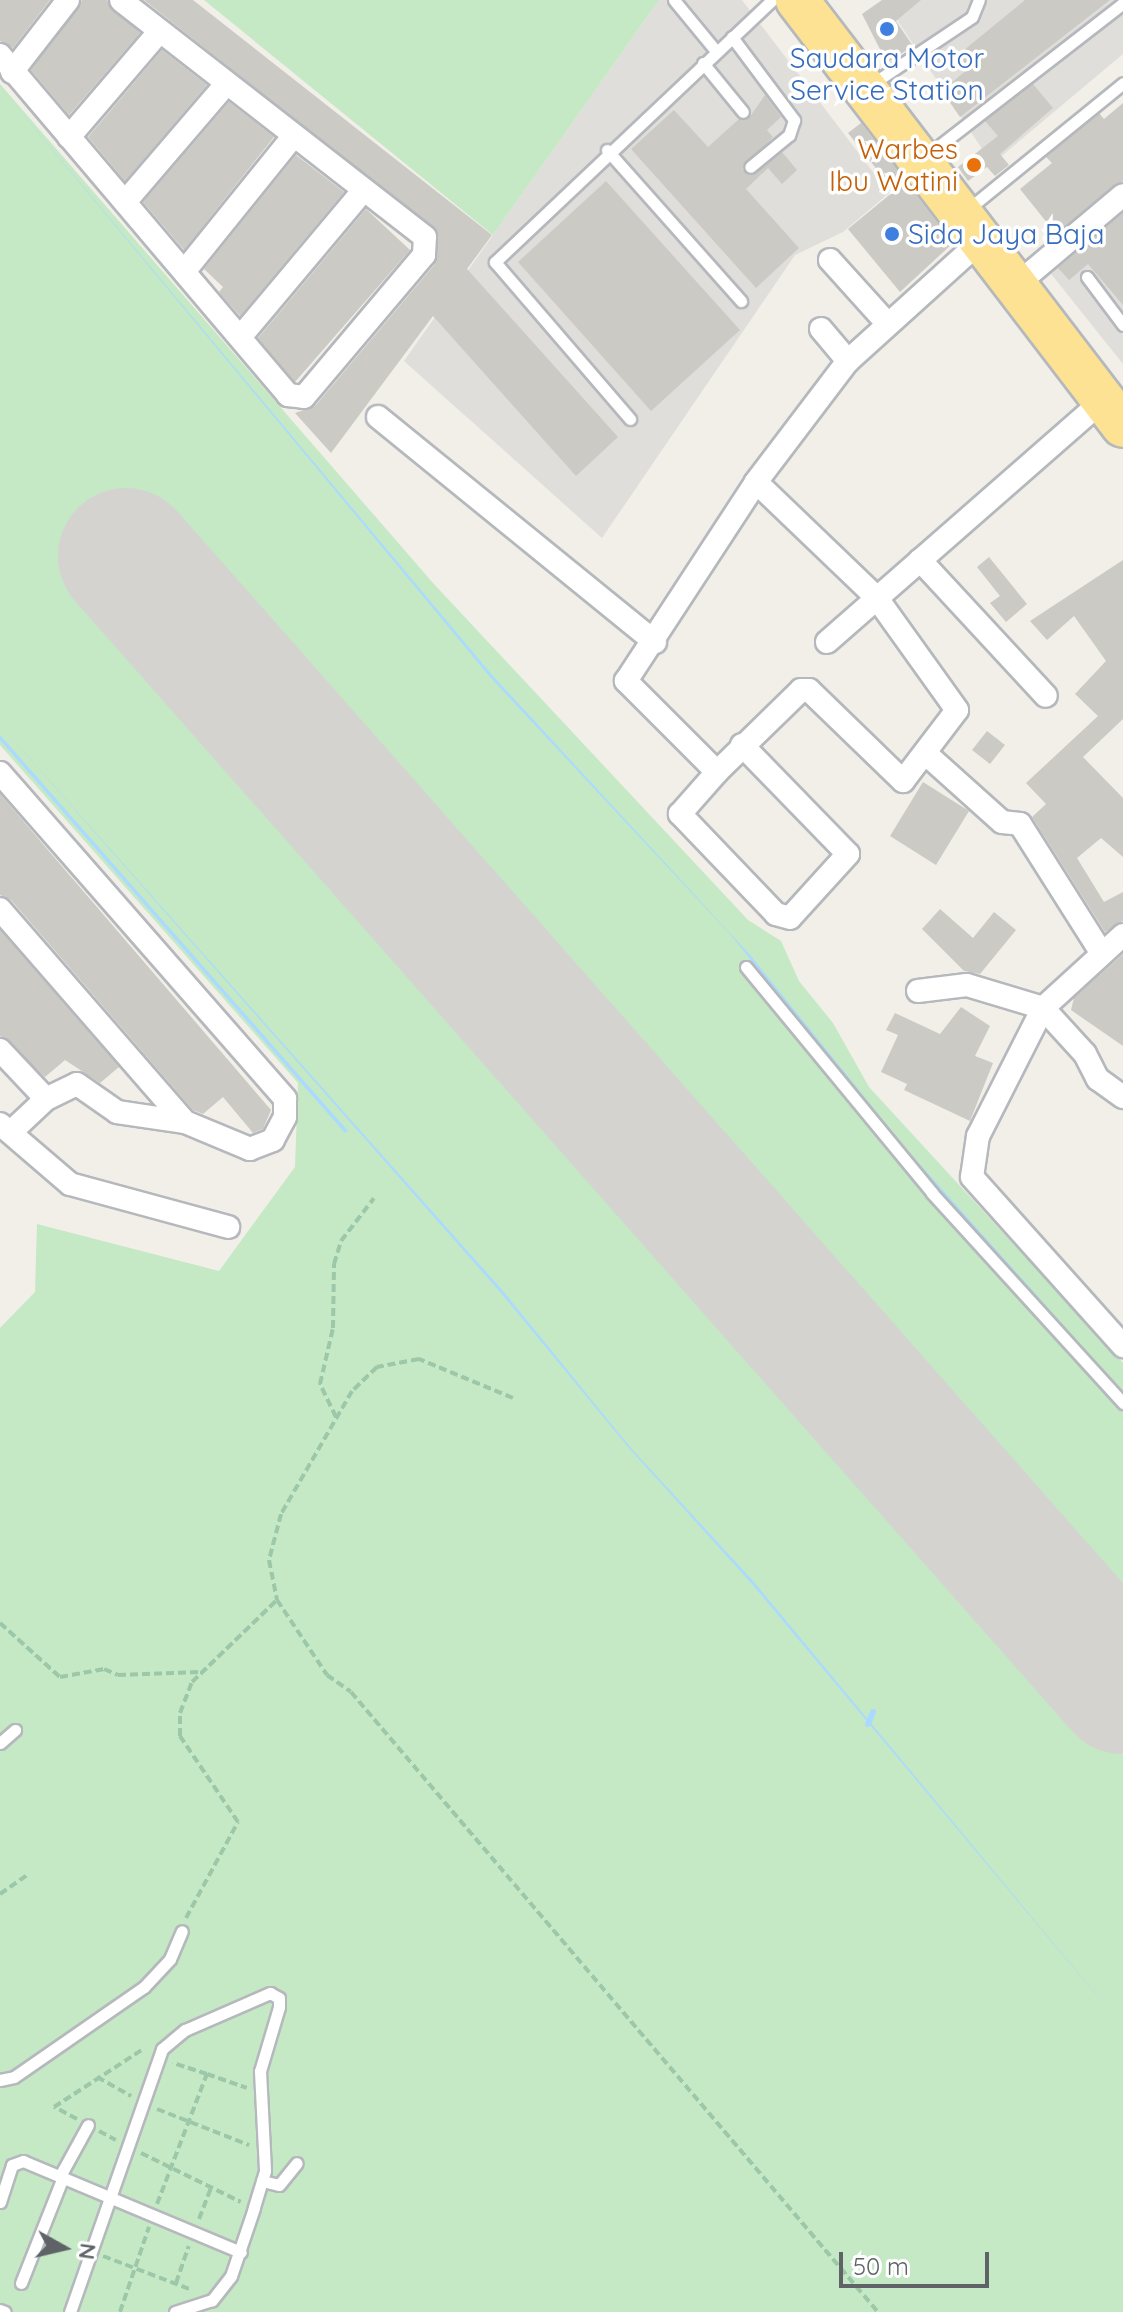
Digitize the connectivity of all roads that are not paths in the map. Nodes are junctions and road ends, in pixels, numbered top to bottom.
1 (68, 0) edge
2 (121, 0) edge
3 (674, 0) edge
4 (979, 0) edge
5 (798, 3) edge
6 (1123, 3) edge
7 (159, 32) junction
8 (732, 37) junction
9 (716, 51) junction
10 (703, 63) junction
11 (6, 64) edge
12 (1123, 83) edge
13 (226, 84) junction
14 (865, 89) junction
15 (743, 112) dead end
16 (69, 137) junction
17 (291, 139) junction
18 (607, 150) junction
19 (919, 161) junction
20 (750, 167) dead end
21 (363, 191) junction
22 (1123, 195) edge
23 (125, 202) junction
24 (970, 228) junction
25 (830, 260) dead end
26 (187, 268) junction
27 (1087, 277) dead end
28 (1015, 286) junction
29 (741, 301) dead end
30 (886, 322) junction
31 (1123, 325) edge
32 (821, 329) dead end
33 (242, 335) junction
34 (848, 361) junction
35 (1113, 406) edge
36 (378, 417) dead end
37 (630, 419) dead end
38 (756, 482) junction
39 (920, 560) junction
40 (876, 597) junction
41 (655, 642) junction
42 (827, 642) dead end
43 (1046, 696) dead end
44 (742, 745) junction
45 (925, 753) junction
46 (717, 772) junction
47 (0, 773) edge
48 (0, 909) edge
49 (1123, 935) edge
50 (1101, 952) junction
51 (746, 967) dead end
52 (918, 991) dead end
53 (1043, 1008) junction
54 (0, 1050) edge
55 (1123, 1097) edge
56 (46, 1099) junction
57 (185, 1122) junction
58 (6, 1127) edge
59 (228, 1227) dead end
60 (1123, 1346) edge
61 (1123, 1403) edge
62 (15, 1730) dead end
63 (0, 1743) edge
64 (182, 1931) road end
65 (0, 2080) edge
66 (88, 2125) dead end
67 (297, 2163) dead end
68 (62, 2177) junction
69 (262, 2181) junction
70 (110, 2197) junction
71 (0, 2202) edge
72 (241, 2252) junction
73 (21, 2283) dead end
74 (70, 2312) edge
75 (175, 2312) edge

1 - 11 street
2 - 7 street
3 - 9 lane
4 - 14 lane
5 - 8 lane
5 - 14 highway
6 - 19 lane
7 - 13 street
7 - 16 street
8 - 9 lane
8 - 20 lane
9 - 10 lane
10 - 15 lane
10 - 18 lane
11 - 16 street
12 - 24 lane
13 - 17 street
13 - 23 street
14 - 19 highway
16 - 23 street
17 - 21 street
17 - 26 street
18 - 29 lane
18 - 37 lane
19 - 24 highway
21 - 33 street
21 - 33 street
22 - 28 street
23 - 26 street
24 - 28 highway
24 - 30 street
25 - 30 street
26 - 33 street
27 - 31 lane
28 - 35 highway
30 - 34 street
32 - 34 street
34 - 38 street
35 - 39 street
36 - 41 street
38 - 40 street
38 - 41 street
39 - 40 street
39 - 43 street
40 - 42 street
40 - 45 street
41 - 46 street
44 - 45 street
44 - 46 street
44 - 46 street
45 - 50 street
47 - 57 street
48 - 57 street
49 - 50 street
50 - 53 street
51 - 61 lane
52 - 53 street
53 - 55 street
53 - 60 street
54 - 56 street
56 - 57 street
56 - 58 street
58 - 59 street
62 - 63 lane
64 - 65 lane
66 - 68 lane
67 - 69 lane
68 - 70 lane
68 - 71 lane
68 - 73 lane
69 - 70 lane
69 - 72 lane
70 - 72 lane
70 - 74 lane
72 - 75 lane

